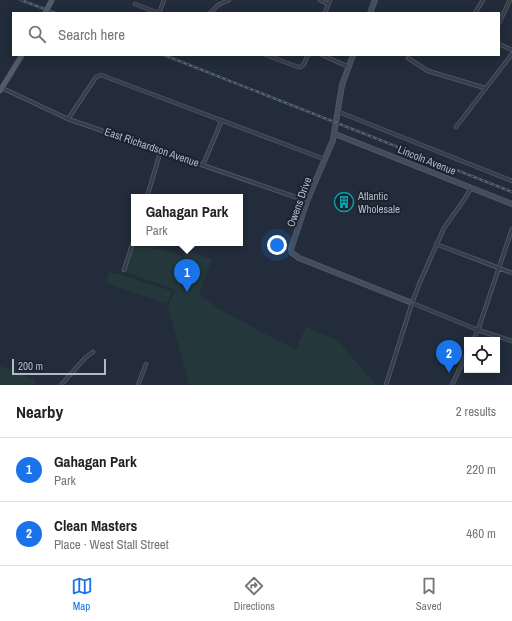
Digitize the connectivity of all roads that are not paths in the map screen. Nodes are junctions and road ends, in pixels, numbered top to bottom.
1 (52, 0) edge
2 (164, 0) edge
3 (229, 0) edge
4 (320, 0) edge
5 (330, 0) edge
6 (375, 0) edge
7 (482, 0) edge
8 (510, 0) edge
9 (135, 4) dead end
10 (328, 4) junction
11 (46, 12) edge
12 (155, 12) edge
13 (158, 12) edge
14 (211, 12) edge
15 (324, 12) edge
16 (370, 12) edge
17 (476, 12) edge
18 (500, 21) edge
19 (500, 44) edge
20 (512, 50) edge
21 (512, 54) edge
22 (21, 56) edge
23 (269, 56) edge
24 (308, 56) edge
25 (324, 56) edge
26 (353, 56) edge
27 (408, 58) dead end
28 (349, 67) junction
29 (0, 87) edge
30 (485, 88) junction
31 (0, 90) edge
32 (339, 112) junction
33 (68, 118) junction
34 (222, 120) junction
35 (456, 127) dead end
36 (335, 134) junction
37 (345, 138) junction
38 (333, 140) junction
39 (161, 150) junction
40 (324, 159) junction
41 (203, 165) junction
42 (512, 181) edge
43 (471, 188) junction
44 (148, 194) edge
45 (307, 201) junction
46 (512, 204) edge
47 (512, 228) edge
48 (436, 244) junction
49 (132, 246) edge
50 (498, 269) junction
51 (124, 270) dead end
52 (512, 273) edge
53 (412, 303) junction
54 (478, 330) junction
55 (474, 337) edge
56 (512, 341) edge
57 (93, 352) dead end
58 (464, 359) edge
59 (146, 364) dead end
60 (61, 385) edge
61 (138, 385) edge
62 (386, 385) edge
63 (452, 385) edge

1 - 11 main road, bridge
2 - 13 street
3 - 14 street
4 - 10 street
5 - 10 street
6 - 16 street
7 - 17 street
8 - 18 street
9 - 12 street
10 - 15 street
19 - 20 street
21 - 30 street
22 - 31 main road, bridge
23 - 24 street
25 - 28 street
26 - 28 street, Owens Drive
27 - 30 street
28 - 32 street, Owens Drive
29 - 33 street, East Richardson Avenue
30 - 35 street
32 - 36 street, Owens Drive
32 - 42 street
33 - 34 street
33 - 39 street, East Richardson Avenue
34 - 40 street
34 - 41 street
36 - 37 street, Lincoln Avenue
36 - 38 street, Owens Drive
37 - 38 street
37 - 43 street, Lincoln Avenue
38 - 40 street, Owens Drive
39 - 41 street, East Richardson Avenue
39 - 44 street
40 - 45 street, Owens Drive
41 - 45 street, East Richardson Avenue
43 - 46 street, Lincoln Avenue
43 - 48 street
45 - 53 street, Owens Drive
47 - 50 street
48 - 50 street
48 - 53 street
49 - 51 street
50 - 52 street
50 - 54 street
53 - 54 street
53 - 62 street
54 - 55 street
54 - 56 street
57 - 60 street
58 - 63 street
59 - 61 street

